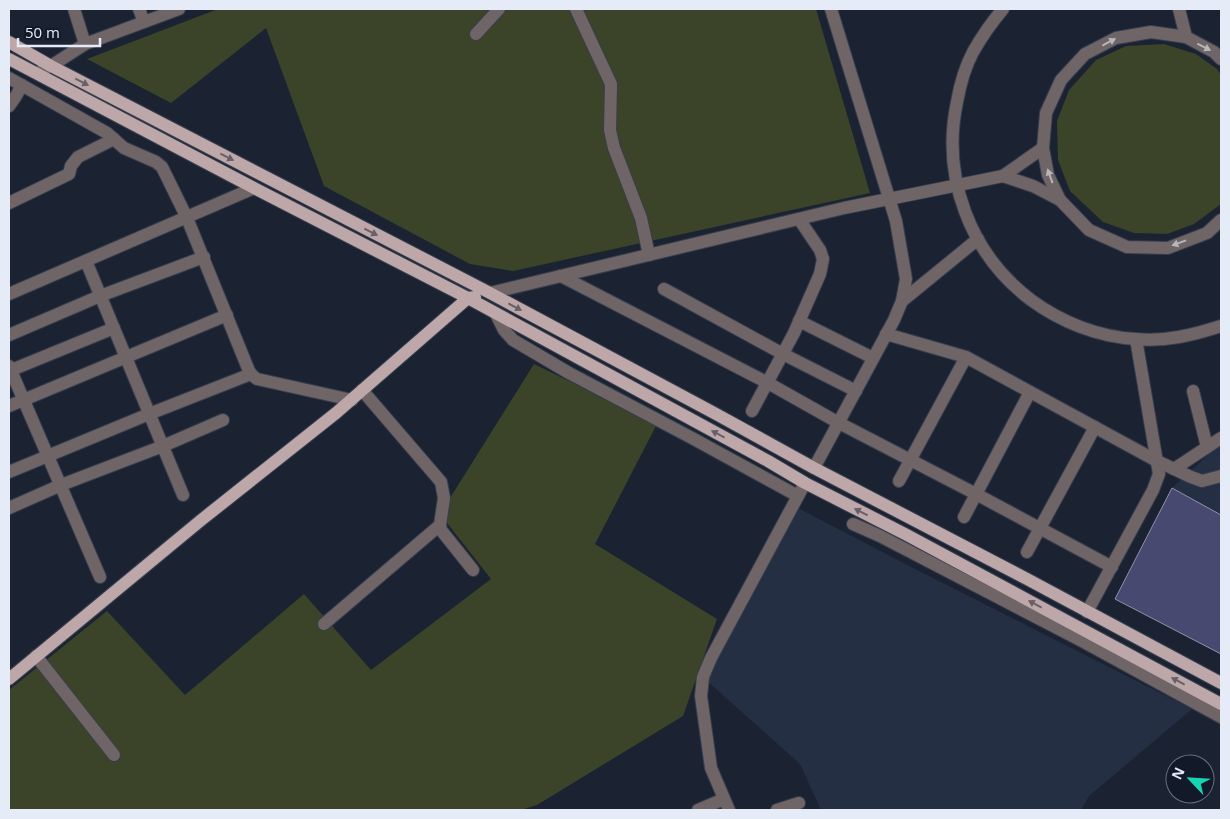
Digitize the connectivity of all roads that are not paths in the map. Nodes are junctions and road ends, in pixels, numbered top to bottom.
1 (74, 9) edge
2 (139, 9) edge
3 (179, 9) edge
4 (499, 9) edge
5 (576, 9) edge
6 (832, 9) edge
7 (1003, 9) edge
8 (1179, 9) edge
9 (144, 22) junction
10 (476, 34) dead end
11 (1186, 37) junction
12 (9, 42) edge
13 (86, 44) junction
14 (9, 58) edge
15 (1221, 59) edge
16 (51, 66) junction
17 (36, 73) junction
18 (9, 78) edge
19 (22, 85) junction
20 (9, 106) edge
21 (114, 139) junction
22 (1043, 148) junction
23 (1002, 176) junction
24 (957, 185) junction
25 (254, 188) junction
26 (890, 199) junction
27 (1060, 200) junction
28 (9, 203) edge
29 (187, 218) junction
30 (799, 218) junction
31 (1221, 220) edge
32 (978, 239) junction
33 (649, 255) junction
34 (204, 257) junction
35 (86, 261) junction
36 (561, 276) junction
37 (664, 289) dead end
38 (490, 293) junction
39 (9, 294) edge
40 (100, 296) junction
41 (468, 298) junction
42 (902, 301) junction
43 (496, 314) junction
44 (227, 315) junction
45 (799, 321) junction
46 (1221, 326) edge
47 (114, 328) junction
48 (886, 334) junction
49 (9, 335) edge
50 (1136, 339) junction
51 (783, 354) junction
52 (126, 357) junction
53 (966, 357) junction
54 (873, 358) junction
55 (9, 369) edge
56 (251, 374) junction
57 (768, 383) junction
58 (362, 390) junction
59 (856, 391) junction
60 (1193, 391) dead end
61 (1030, 392) junction
62 (24, 400) junction
63 (352, 400) junction
64 (9, 406) edge
65 (752, 411) dead end
66 (150, 414) junction
67 (222, 420) dead end
68 (839, 423) junction
69 (1095, 427) junction
70 (1221, 438) edge
71 (163, 446) junction
72 (1207, 447) junction
73 (48, 455) junction
74 (910, 461) junction
75 (1157, 461) junction
76 (814, 468) junction
77 (1174, 469) junction
78 (9, 472) edge
79 (1221, 476) edge
80 (899, 481) dead end
81 (805, 483) junction
82 (61, 485) junction
83 (976, 494) junction
84 (183, 495) dead end
85 (798, 496) junction
86 (9, 508) edge
87 (964, 517) dead end
88 (912, 519) junction
89 (853, 524) dead end
90 (440, 526) junction
91 (892, 528) junction
92 (1040, 528) junction
93 (905, 534) junction
94 (886, 539) junction
95 (1027, 552) dead end
96 (1112, 566) junction
97 (473, 570) dead end
98 (100, 577) dead end
99 (1088, 612) junction
100 (324, 624) dead end
101 (36, 656) junction
102 (9, 679) edge
103 (1221, 683) edge
104 (1221, 704) edge
105 (1221, 717) edge
106 (114, 755) dead end
107 (799, 803) dead end
108 (726, 804) edge
109 (698, 810) edge
110 (777, 810) edge

1 - 13 street
2 - 9 street
3 - 9 street
4 - 10 street
5 - 33 street
6 - 26 street
7 - 24 street
8 - 11 street
9 - 13 street
11 -> 15 street
22 -> 11 street
12 - 16 main road
13 - 16 street
14 - 17 main road
16 - 17 street
16 -> 38 main road
17 - 25 main road
18 - 19 street
19 - 20 street
19 - 21 street
21 - 28 street
21 - 29 street
22 - 23 street
27 -> 22 street
23 - 24 street
23 - 27 street
24 - 26 street
24 - 32 street
25 - 29 street
25 - 41 main road
26 - 30 street
26 - 42 street
31 -> 27 street
29 - 34 street
29 - 35 street
30 - 33 street
30 - 45 street
32 - 42 street
32 - 50 street
33 - 36 street
34 - 40 street
34 - 44 street
35 - 39 street
35 - 40 street
36 - 38 street
36 - 57 street
37 - 51 street
38 - 41 main road
38 -> 76 main road
40 - 47 street
40 - 49 street
41 - 43 main road
41 - 58 main road
42 - 48 street
81 -> 43 main road
43 - 85 street
44 - 52 street
44 - 56 street
45 - 51 street
45 - 54 street
46 - 50 street
47 - 52 street
47 - 55 street
48 - 53 street
48 - 54 street
50 - 75 street
51 - 57 street
51 - 59 street
52 - 62 street
52 - 66 street
53 - 61 street
53 - 74 street
54 - 59 street
55 - 62 street
56 - 63 street
56 - 66 street
57 - 65 street
57 - 68 street
58 - 63 main road
58 - 90 street
59 - 68 street
60 - 72 street
61 - 69 street
61 - 83 street
62 - 64 street
62 - 73 street
63 - 101 main road
66 - 71 street
66 - 73 street
67 - 71 street
68 - 74 street
68 - 76 street
69 - 75 street
69 - 92 street
70 - 72 street
71 - 82 street
71 - 84 street
72 - 77 street
73 - 78 street
73 - 82 street
74 - 80 street
74 - 83 street
75 - 77 street
75 - 96 street
76 - 88 main road
77 - 79 street
81 - 85 street
91 -> 81 main road
82 - 86 street
82 - 98 street
83 - 87 street
83 - 92 street
85 - 108 street
88 - 93 main road
88 - 99 main road
89 - 94 street
90 - 97 street
90 - 100 street
91 - 93 main road
91 - 94 street
92 - 95 street
92 - 96 street
104 -> 93 main road
94 - 105 street
96 - 99 street
99 - 103 main road
101 - 102 main road
101 - 106 street
107 - 110 street
108 - 109 street

